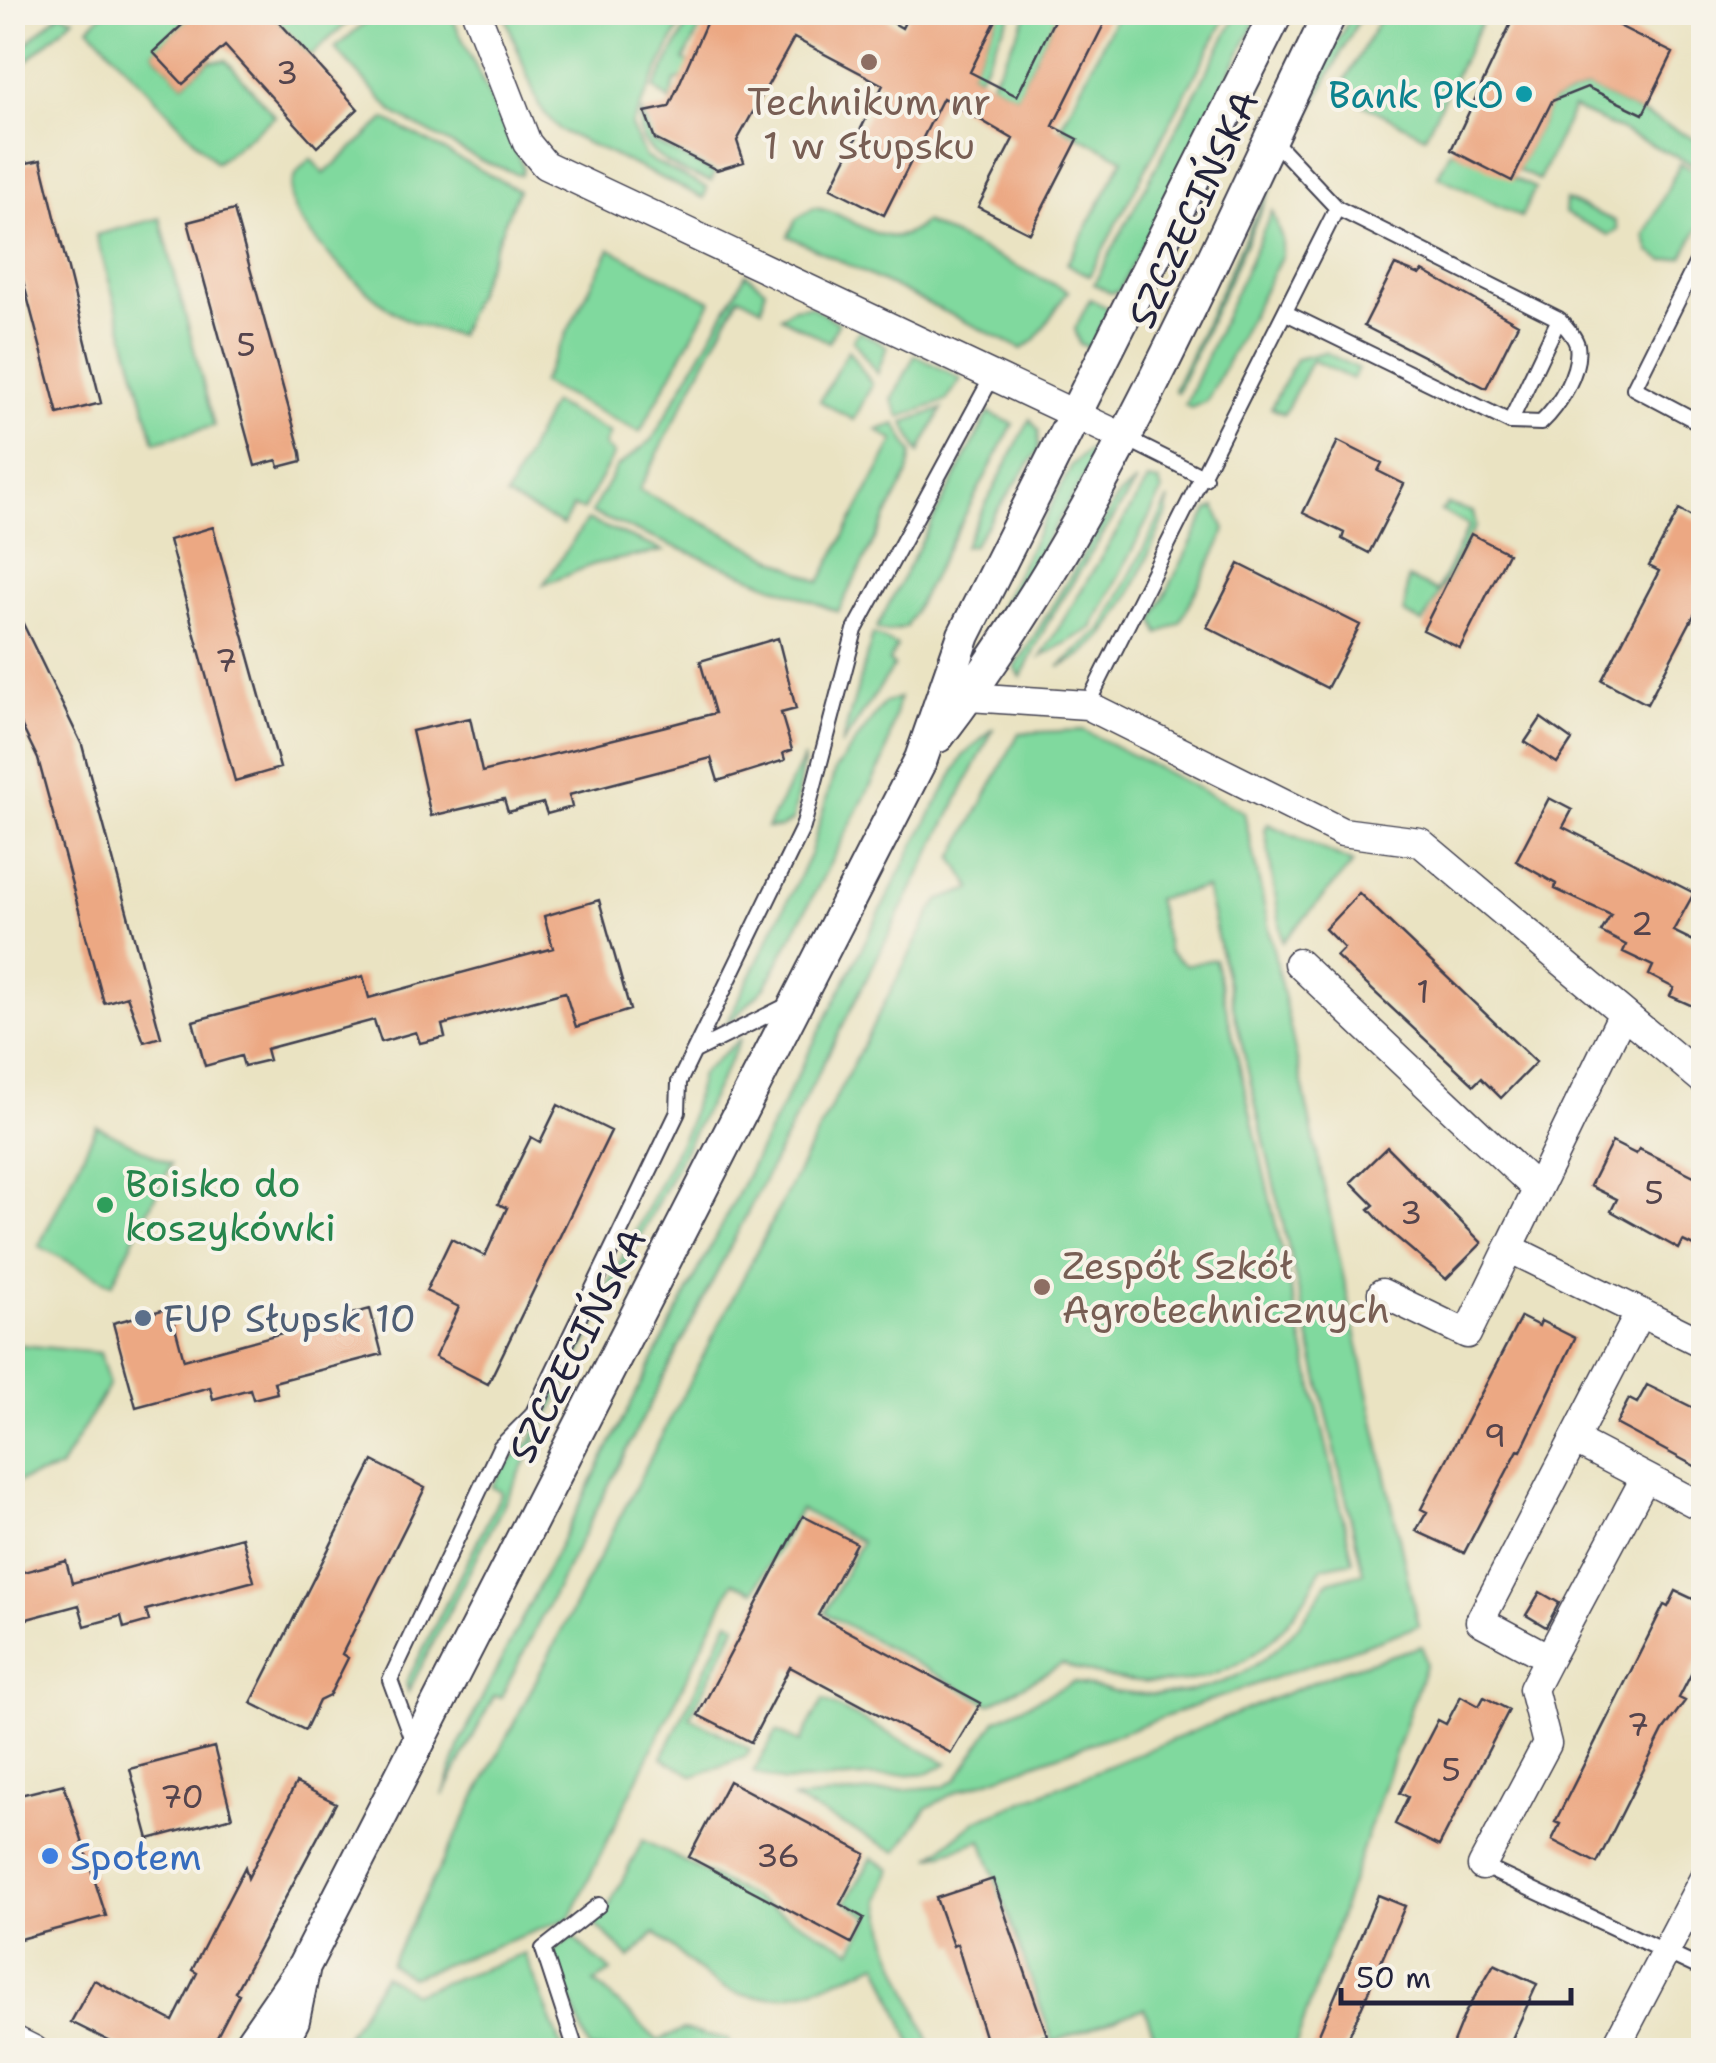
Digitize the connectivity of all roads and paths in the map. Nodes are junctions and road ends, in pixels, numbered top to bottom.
1 (476, 12) edge
2 (1277, 12) edge
3 (1331, 12) edge
4 (1269, 137) junction
5 (1337, 208) junction
6 (1704, 248) edge
7 (1286, 313) junction
8 (1559, 318) junction
9 (992, 377) junction
10 (1075, 417) junction
11 (1510, 422) junction
12 (1704, 425) edge
13 (1128, 439) junction
14 (1205, 478) junction
15 (968, 697) junction
16 (1087, 705) junction
17 (921, 759) junction
18 (1298, 963) dead end
19 (798, 1000) junction
20 (1623, 1013) junction
21 (694, 1051) junction
22 (1704, 1081) edge
23 (1536, 1188) junction
24 (1509, 1248) junction
25 (1382, 1292) dead end
26 (1640, 1314) junction
27 (1704, 1344) edge
28 (1574, 1440) junction
29 (1646, 1478) junction
30 (1704, 1508) edge
31 (1548, 1658) junction
32 (416, 1750) junction
33 (1482, 1866) joint
34 (1704, 1878) edge
35 (599, 1905) dead end
36 (1666, 1952) junction
37 (304, 1966) junction
38 (1704, 1970) edge
39 (12, 2039) edge
40 (34, 2050) edge
41 (246, 2050) edge
42 (277, 2050) edge
43 (576, 2050) edge
44 (1614, 2050) edge

1 - 9 street
2 - 10 street, SZCZECIŃSKA
3 - 4 street, SZCZECIŃSKA
4 - 5 lane
4 - 13 street, SZCZECIŃSKA
5 - 7 lane
5 - 8 lane
6 - 12 lane
7 - 11 lane
7 - 14 lane
8 - 11 lane
8 - 11 lane
9 - 10 street
9 - 21 lane
10 - 13 street
10 - 17 street, SZCZECIŃSKA
13 - 14 lane
13 - 15 street, SZCZECIŃSKA
14 - 16 lane
15 - 16 street
15 - 17 street, SZCZECIŃSKA
16 - 20 street
17 - 19 street, SZCZECIŃSKA
18 - 23 street
19 - 21 lane
19 - 32 street, SZCZECIŃSKA
20 - 22 street
20 - 23 street
21 - 32 lane
23 - 24 street
24 - 25 street
24 - 26 street
26 - 27 street
26 - 28 street
28 - 29 street
28 - 31 street
29 - 30 street
29 - 31 street
31 - 33 street
32 - 37 street, SZCZECIŃSKA
33 - 36 lane
34 - 36 street
35 - 43 lane
36 - 38 lane
36 - 44 street
37 - 41 street, SZCZECIŃSKA
37 - 42 street, SZCZECIŃSKA
39 - 40 street

